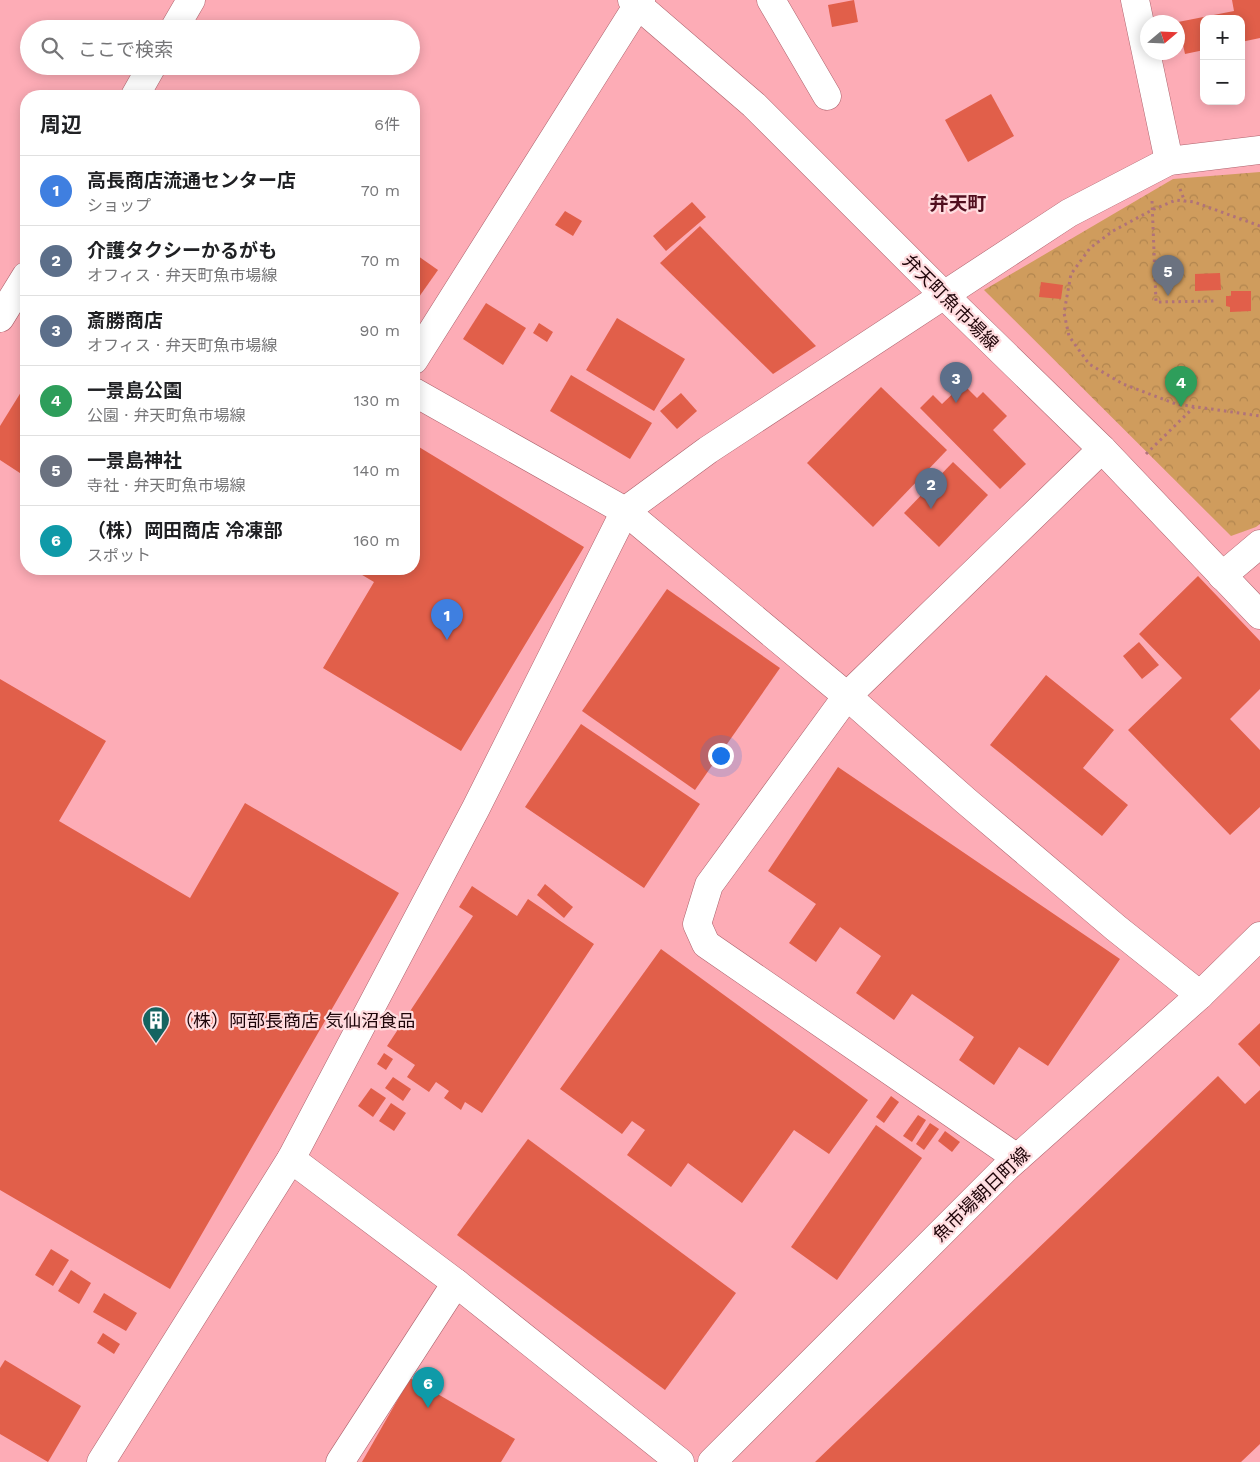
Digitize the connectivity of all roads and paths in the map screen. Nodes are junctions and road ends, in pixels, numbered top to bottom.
1 (191, 0) edge
2 (771, 0) edge
3 (1135, 0) edge
4 (637, 1) edge
5 (179, 20) edge
6 (147, 75) edge
7 (138, 90) edge
8 (827, 96) dead end
9 (1260, 150) edge
10 (1160, 166) junction
11 (1152, 210) junction
12 (1260, 226) edge
13 (20, 286) edge
14 (944, 295) junction
15 (1216, 301) dead end
16 (0, 318) edge
17 (420, 350) edge
18 (420, 395) edge
19 (1194, 407) junction
20 (1260, 416) edge
21 (1102, 450) junction
22 (1144, 456) dead end
23 (625, 511) junction
24 (1260, 544) edge
25 (1222, 576) junction
26 (1260, 615) edge
27 (847, 696) junction
28 (1260, 936) edge
29 (1200, 995) junction
30 (1017, 1158) junction
31 (290, 1159) junction
32 (456, 1283) junction
33 (101, 1462) edge
34 (340, 1462) edge
35 (680, 1462) edge
36 (712, 1462) edge

1 - 5 street
2 - 8 street
3 - 10 street
4 - 14 street, 弁天町魚市場線
4 - 17 street
6 - 7 street
9 - 10 street
10 - 11 path
10 - 14 street
11 - 12 path
11 - 15 path
11 - 19 path
13 - 16 street
14 - 21 street, 弁天町魚市場線
14 - 23 street
18 - 23 street
19 - 20 path
19 - 22 path
21 - 25 street, 弁天町魚市場線
21 - 27 street
23 - 27 street
23 - 31 street
24 - 25 street
25 - 26 street, 弁天町魚市場線
27 - 29 street
27 - 30 street
28 - 29 street, 魚市場朝日町線
29 - 30 street, 魚市場朝日町線
30 - 36 street, 魚市場朝日町線
31 - 32 street
31 - 33 street
32 - 34 street
32 - 35 street

